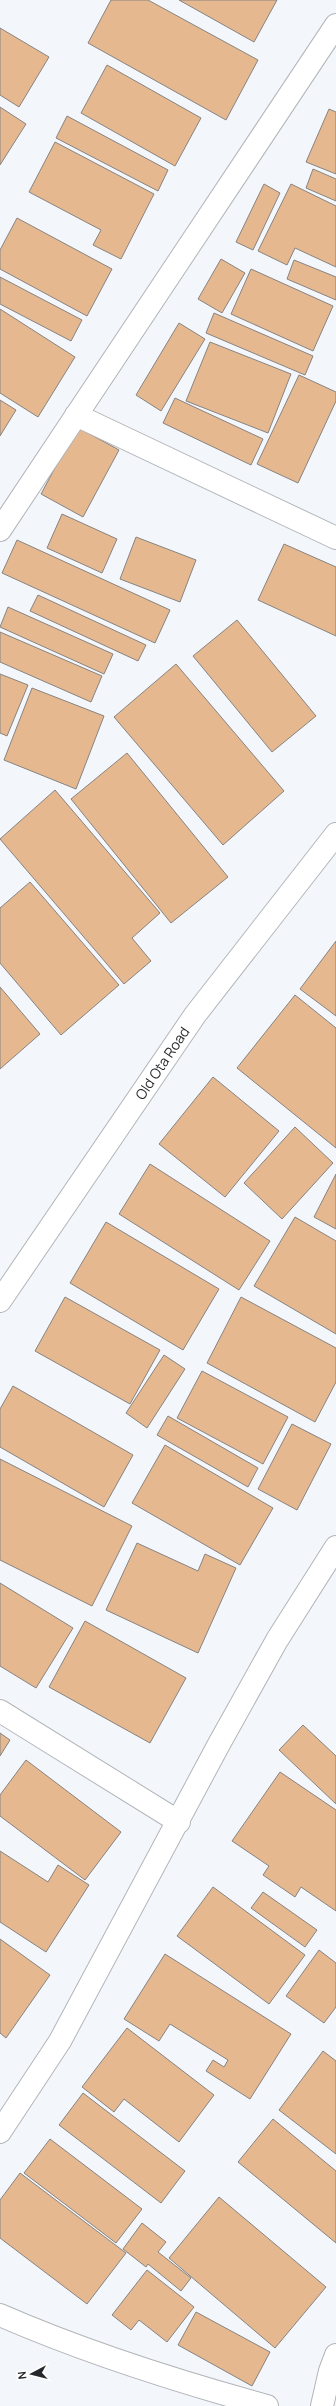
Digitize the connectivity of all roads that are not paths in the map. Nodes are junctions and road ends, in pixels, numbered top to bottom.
1 (336, 25) edge
2 (76, 415) junction
3 (0, 530) edge
4 (336, 538) edge
5 (336, 834) edge
6 (0, 1301) edge
7 (336, 1547) edge
8 (0, 1711) edge
9 (180, 1822) junction
10 (0, 2132) edge
11 (0, 2315) edge
12 (336, 2355) edge
13 (267, 2406) edge
14 (322, 2406) edge

1 - 2 street
2 - 3 street
2 - 4 street
5 - 6 street, Old Ota Road
7 - 9 street
8 - 9 street
9 - 10 street
11 - 13 street
12 - 14 street

